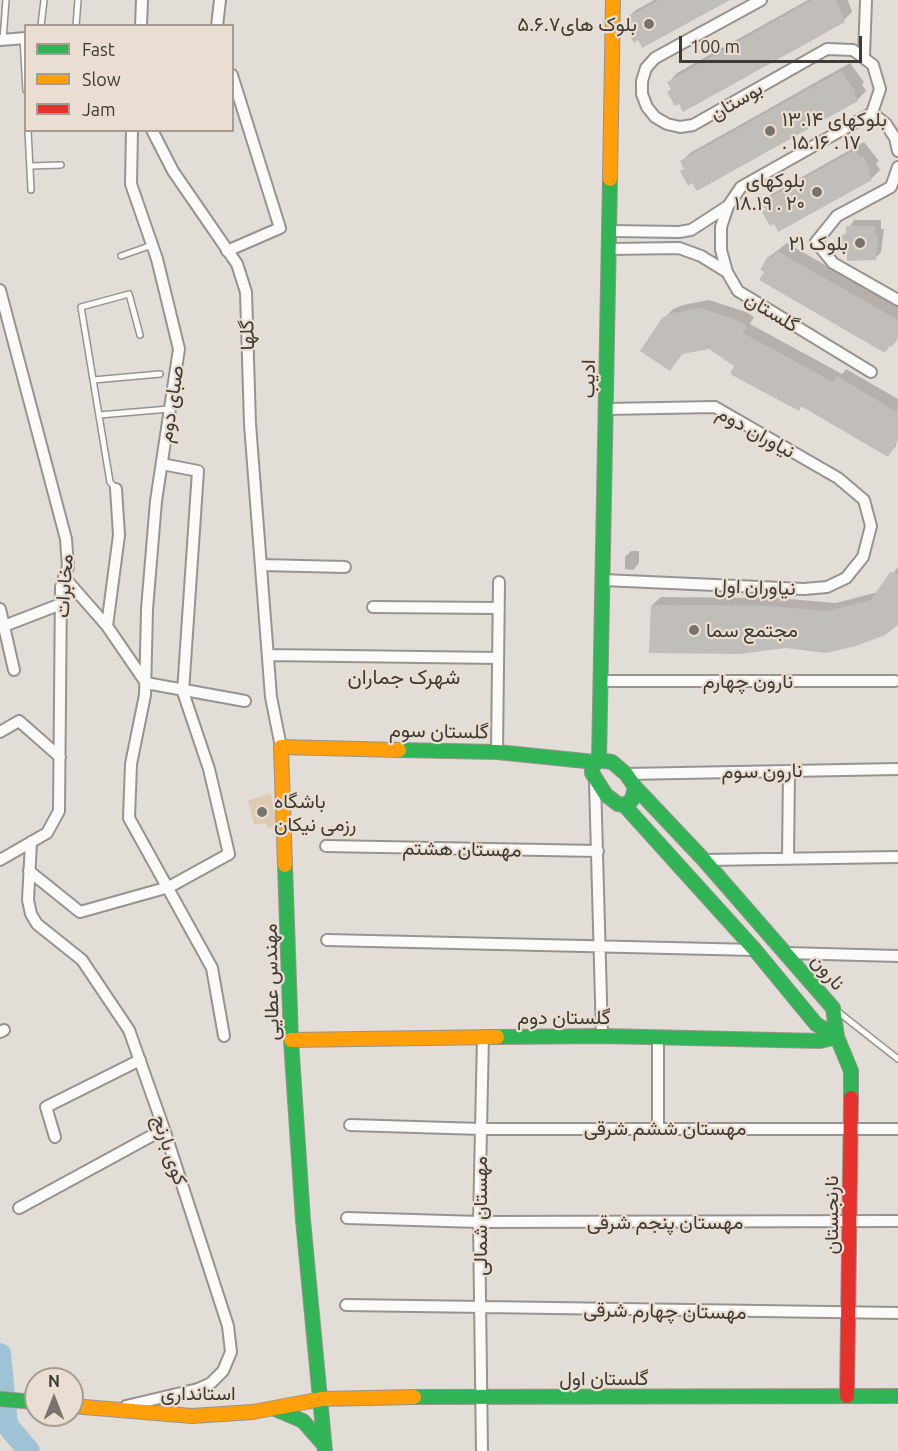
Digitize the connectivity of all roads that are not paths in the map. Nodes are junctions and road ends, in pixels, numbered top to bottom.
1 (6, 0) edge
2 (44, 0) edge
3 (78, 0) edge
4 (142, 0) edge
5 (220, 0) edge
6 (613, 0) edge
7 (761, 0) edge
8 (866, 0) edge
9 (41, 24) edge
10 (76, 24) edge
11 (141, 24) edge
12 (218, 24) edge
13 (24, 38) edge
14 (2, 40) edge
15 (864, 56) junction
16 (234, 81) edge
17 (872, 113) junction
18 (28, 132) edge
19 (132, 132) edge
20 (153, 132) edge
21 (898, 152) edge
22 (61, 165) dead end
23 (30, 166) junction
24 (898, 167) edge
25 (31, 190) dead end
26 (728, 206) junction
27 (610, 231) junction
28 (152, 245) junction
29 (610, 249) junction
30 (227, 251) junction
31 (121, 256) dead end
32 (727, 272) junction
33 (0, 290) edge
34 (898, 300) edge
35 (5, 323) edge
36 (140, 335) dead end
37 (871, 372) dead end
38 (160, 374) dead end
39 (93, 380) junction
40 (169, 409) junction
41 (607, 409) junction
42 (99, 415) junction
43 (162, 464) junction
44 (116, 489) joint
45 (871, 526) joint
46 (261, 565) junction
47 (345, 567) dead end
48 (64, 577) junction
49 (603, 580) junction
50 (499, 582) dead end
51 (61, 604) junction
52 (373, 608) dead end
53 (499, 608) junction
54 (0, 609) edge
55 (4, 626) junction
56 (107, 626) junction
57 (268, 655) junction
58 (498, 658) junction
59 (14, 670) dead end
60 (601, 681) junction
61 (895, 681) dead end
62 (146, 683) junction
63 (183, 692) junction
64 (245, 701) dead end
65 (0, 732) edge
66 (281, 747) junction
67 (497, 752) junction
68 (60, 757) junction
69 (597, 761) junction
70 (898, 769) edge
71 (789, 771) junction
72 (626, 774) junction
73 (595, 781) junction
74 (635, 787) junction
75 (624, 805) junction
76 (31, 842) junction
77 (326, 846) dead end
78 (598, 852) junction
79 (898, 857) edge
80 (788, 859) junction
81 (0, 860) edge
82 (704, 860) junction
83 (29, 871) junction
84 (169, 887) junction
85 (327, 940) dead end
86 (598, 944) junction
87 (755, 950) junction
88 (787, 953) junction
89 (898, 956) edge
90 (833, 1008) junction
91 (224, 1036) dead end
92 (483, 1036) junction
93 (602, 1036) junction
94 (658, 1037) junction
95 (837, 1037) junction
96 (291, 1040) junction
97 (898, 1059) edge
98 (140, 1060) junction
99 (351, 1125) dead end
100 (850, 1127) junction
101 (164, 1129) junction
102 (481, 1129) junction
103 (658, 1129) junction
104 (898, 1129) edge
105 (55, 1137) dead end
106 (20, 1208) dead end
107 (347, 1218) dead end
108 (898, 1221) edge
109 (479, 1222) junction
110 (851, 1222) junction
111 (346, 1305) dead end
112 (480, 1309) junction
113 (850, 1313) junction
114 (898, 1313) edge
115 (847, 1396) junction
116 (892, 1396) edge
117 (481, 1397) junction
118 (0, 1399) edge
119 (322, 1399) junction
120 (24, 1401) edge
121 (898, 1405) edge
122 (84, 1407) edge
123 (274, 1409) junction
124 (111, 1410) junction
125 (325, 1448) edge
126 (482, 1451) edge

1 - 14 lane
2 - 9 lane
3 - 10 lane
4 - 11 street
5 - 12 street
6 - 27 street, ادیب
7 - 15 street, بوستان
8 - 15 street
13 - 14 street
15 - 17 street
16 - 30 street
17 - 21 street
17 - 26 street, گلستان
18 - 23 lane
19 - 28 street, صبای دوم
20 - 30 street, گلها
22 - 23 lane
23 - 25 lane
24 - 34 street
26 - 27 street
26 - 32 street, گلستان
27 - 29 street, ادیب
28 - 31 lane
28 - 40 street, صبای دوم
29 - 32 street
29 - 41 street, ادیب
30 - 46 street, گلها
32 - 37 street, گلستان
33 - 35 street, مخابرات
35 - 48 street, مخابرات
36 - 39 lane
38 - 39 lane
39 - 42 lane
40 - 42 lane
40 - 43 street, صبای دوم
41 - 45 street, نیاوران دوم
41 - 49 street, ادیب
42 - 44 lane
43 - 62 street, صبای دوم
43 - 63 street
44 - 56 street
45 - 49 street, نیاوران اول
46 - 47 street
46 - 57 street, مهندس عطایی
48 - 51 street, مخابرات
48 - 56 street
49 - 60 street, ادیب
50 - 53 street
51 - 55 street
51 - 68 street, مخابرات
52 - 53 street
53 - 58 street
54 - 55 street
55 - 59 street
56 - 62 street
57 - 58 street
57 - 66 street, مهندس عطایی
58 - 67 street
60 - 61 street, نارون چهارم
60 - 69 street, ادیب
62 - 63 street
62 - 84 street, صبای دوم
63 - 64 street
63 - 84 street
65 - 68 street
66 - 67 street, گلستان سوم
66 - 96 street, مهندس عطایی
67 - 69 street, گلستان سوم
68 - 76 street, مخابرات
69 - 72 street
69 - 73 street, ادیب
70 - 71 street, نارون سوم
71 - 72 street, نارون سوم
71 - 80 street
72 - 74 street, نارون
73 - 75 street
73 - 78 street
74 - 75 street
74 - 82 street, نارون
75 - 87 street
76 - 81 street, مخابرات
76 - 83 street, کوی بارنج
77 - 78 street, مهستان هشتم
78 - 86 street
79 - 80 street
80 - 82 street
82 - 88 street, نارون
83 - 84 street
83 - 98 street, کوی بارنج
84 - 91 street, صبای دوم
85 - 86 street
86 - 87 street
86 - 93 street
87 - 95 street
88 - 89 street
88 - 90 street, نارون
90 - 95 street, نارون
90 - 97 lane
92 - 93 street, گلستان دوم
92 - 96 street, گلستان دوم
92 - 102 street, مهستان شمالی
93 - 94 street, گلستان دوم
94 - 95 street, گلستان دوم
94 - 103 street
95 - 100 street, نارنجستان
96 - 119 street, مهندس عطایی
98 - 101 street, کوی بارنج
98 - 105 street
99 - 102 street, مهستان ششم شرقی
100 - 103 street, مهستان ششم شرقی
100 - 104 street, مهستان ششم شرقی
100 - 110 street, نارنجستان
101 - 106 street
101 - 124 street, کوی بارنج
102 - 103 street, مهستان ششم شرقی
102 - 109 street, مهستان شمالی
107 - 109 street, مهستان پنجم شرقی
108 - 110 street, مهستان پنجم شرقی
109 - 110 street, مهستان پنجم شرقی
109 - 112 street, مهستان شمالی
110 - 113 street, نارنجستان
111 - 112 street, مهستان چهارم شرقی
112 - 113 street, مهستان چهارم شرقی
112 - 117 street, مهستان شمالی
113 - 114 street, مهستان چهارم شرقی
113 - 115 street, نارنجستان
115 - 116 street, گلستان اول
115 - 117 street, گلستان اول
116 - 121 street, گلستان اول
117 - 119 street, گلستان اول
117 - 126 street, مهستان شمالی
118 - 120 street
119 - 123 street, استاندارى
119 - 125 street, مهندس عطایی
122 - 124 street, استاندارى
123 - 124 street, استاندارى
123 - 125 street

